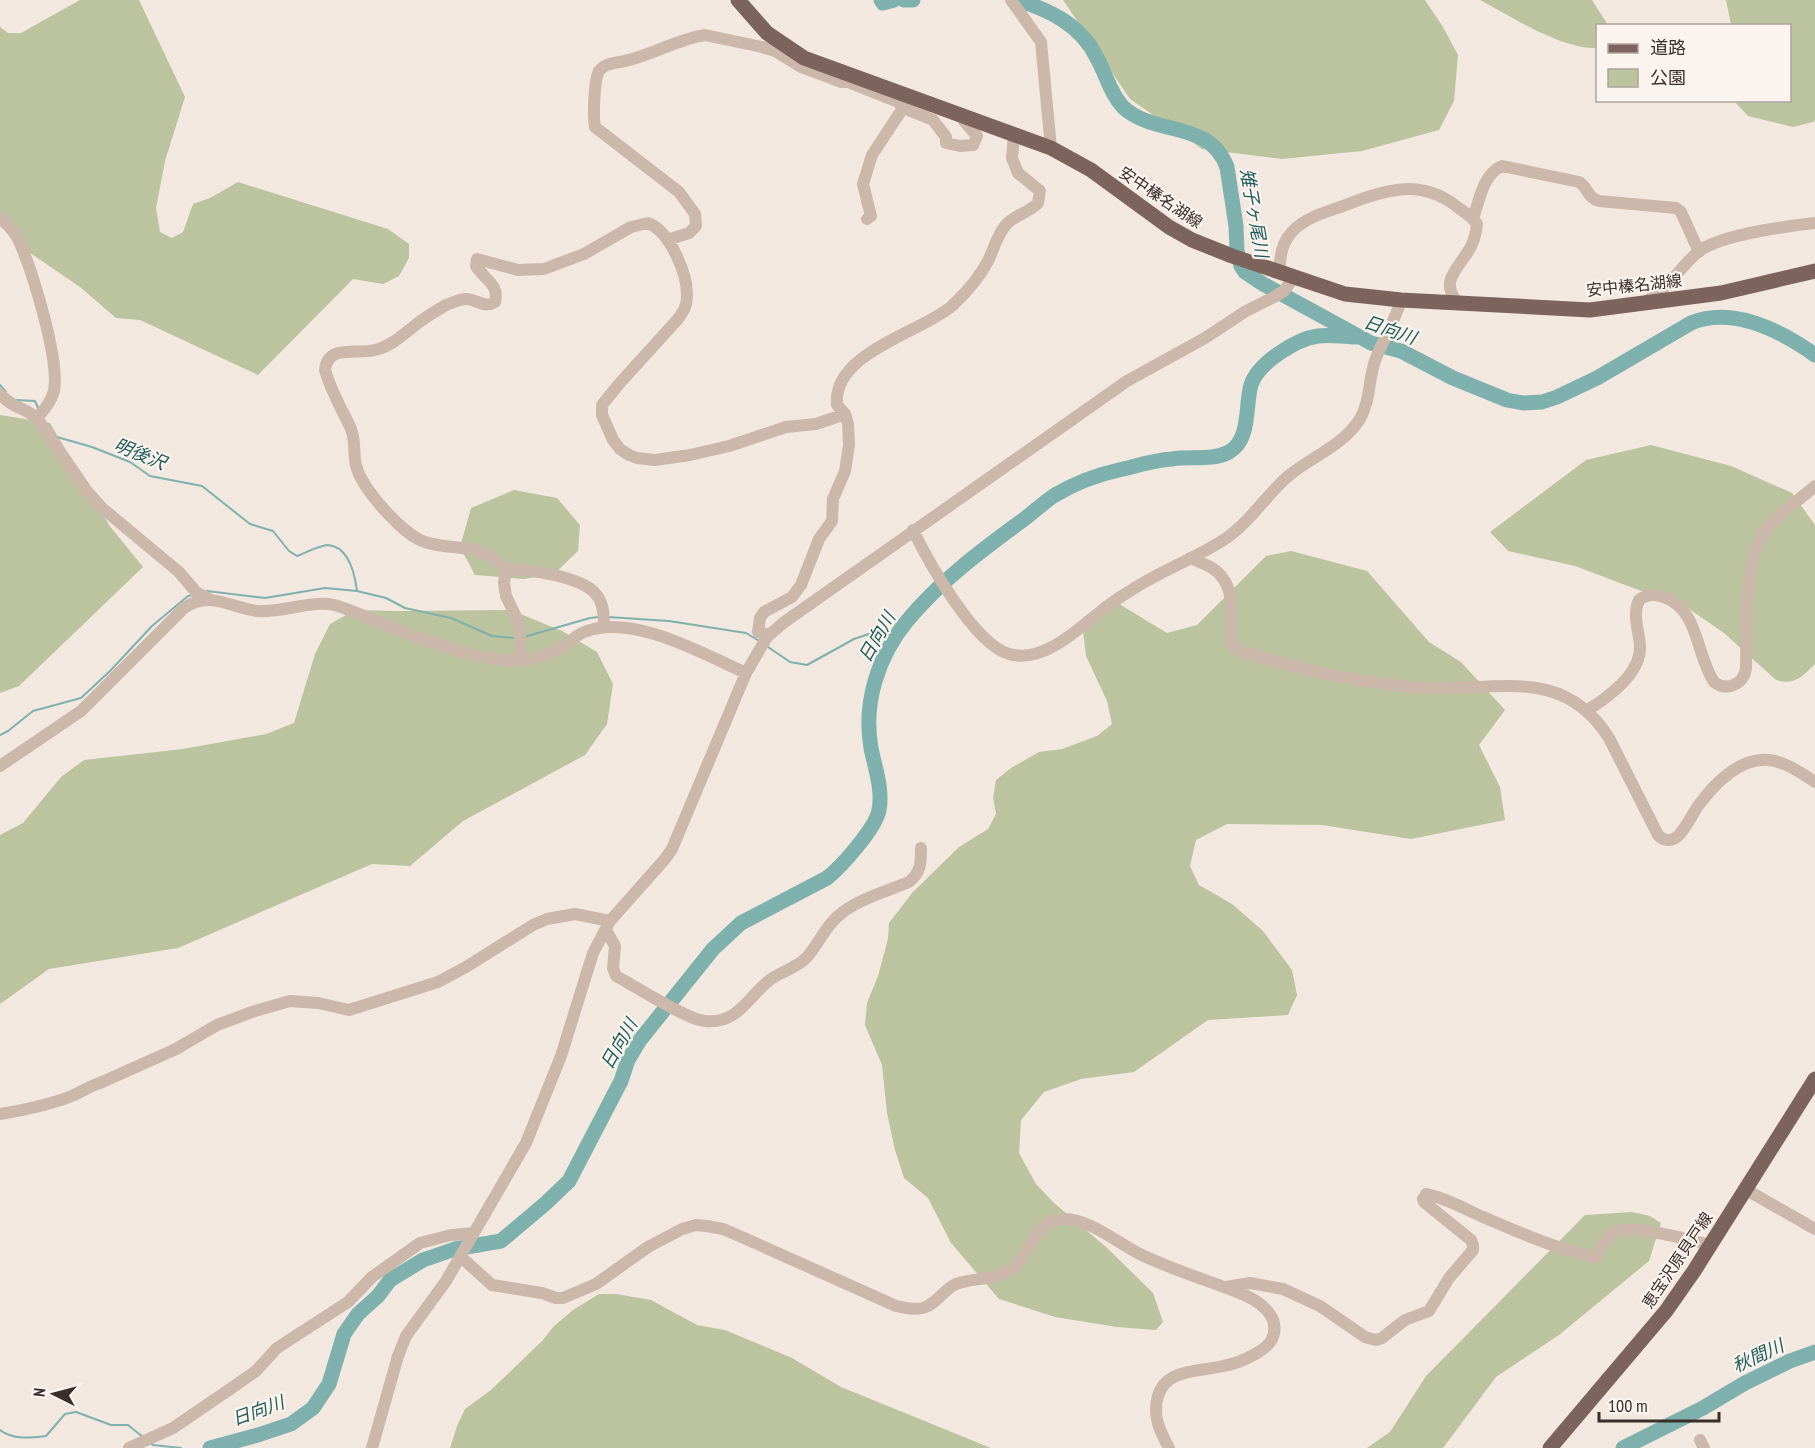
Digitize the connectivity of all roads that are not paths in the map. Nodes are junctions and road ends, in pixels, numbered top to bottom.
1 (738, 0) edge
2 (1011, 0) edge
3 (850, 79) junction
4 (903, 108) junction
5 (964, 116) junction
6 (1014, 134) junction
7 (1051, 147) junction
8 (0, 218) edge
9 (867, 219) dead end
10 (1473, 219) junction
11 (1815, 223) edge
12 (667, 240) junction
13 (1698, 252) junction
14 (1815, 273) edge
15 (1286, 275) junction
16 (1401, 300) junction
17 (1458, 303) junction
18 (1645, 304) junction
19 (0, 394) edge
20 (845, 414) junction
21 (37, 418) junction
22 (1815, 486) edge
23 (913, 530) junction
24 (1190, 558) junction
25 (506, 569) junction
26 (211, 600) junction
27 (604, 626) junction
28 (766, 639) junction
29 (520, 659) junction
30 (746, 673) junction
31 (1588, 710) junction
32 (0, 766) edge
33 (1815, 782) edge
34 (921, 849) dead end
35 (608, 926) junction
36 (1815, 1079) edge
37 (0, 1114) edge
38 (1745, 1189) junction
39 (1815, 1229) edge
40 (472, 1236) junction
41 (1710, 1245) junction
42 (462, 1255) junction
43 (1225, 1287) junction
44 (129, 1448) edge
45 (372, 1448) edge
46 (1168, 1448) edge
47 (1550, 1448) edge

1 - 3 main road, 安中榛名湖線
2 - 7 street
3 - 4 street
3 - 5 main road, 安中榛名湖線
3 - 12 street
4 - 5 street
4 - 9 street
5 - 6 main road, 安中榛名湖線
6 - 7 main road, 安中榛名湖線
6 - 20 street
7 - 15 main road, 安中榛名湖線
8 - 21 street
10 - 13 street
10 - 15 street
10 - 17 street
11 - 13 street
12 - 20 street
12 - 25 street
13 - 18 street
14 - 18 main road, 安中榛名湖線
15 - 16 main road, 安中榛名湖線
15 - 23 street
16 - 17 main road, 安中榛名湖線
16 - 24 street
17 - 18 main road, 安中榛名湖線
19 - 21 street
20 - 28 street
21 - 26 street
22 - 31 street
23 - 24 street
23 - 28 street
24 - 31 street
25 - 27 street
25 - 29 street
26 - 29 street
26 - 32 street
27 - 29 street
27 - 30 street
28 - 30 street
30 - 35 street
31 - 33 street
34 - 35 street
35 - 37 street
35 - 40 street
36 - 38 main road, 恵宝沢原貝戸線
38 - 39 street
38 - 41 main road, 恵宝沢原貝戸線
40 - 42 street
40 - 44 street
41 - 43 street
41 - 47 main road, 恵宝沢原貝戸線
42 - 43 street
42 - 45 street
43 - 46 street

